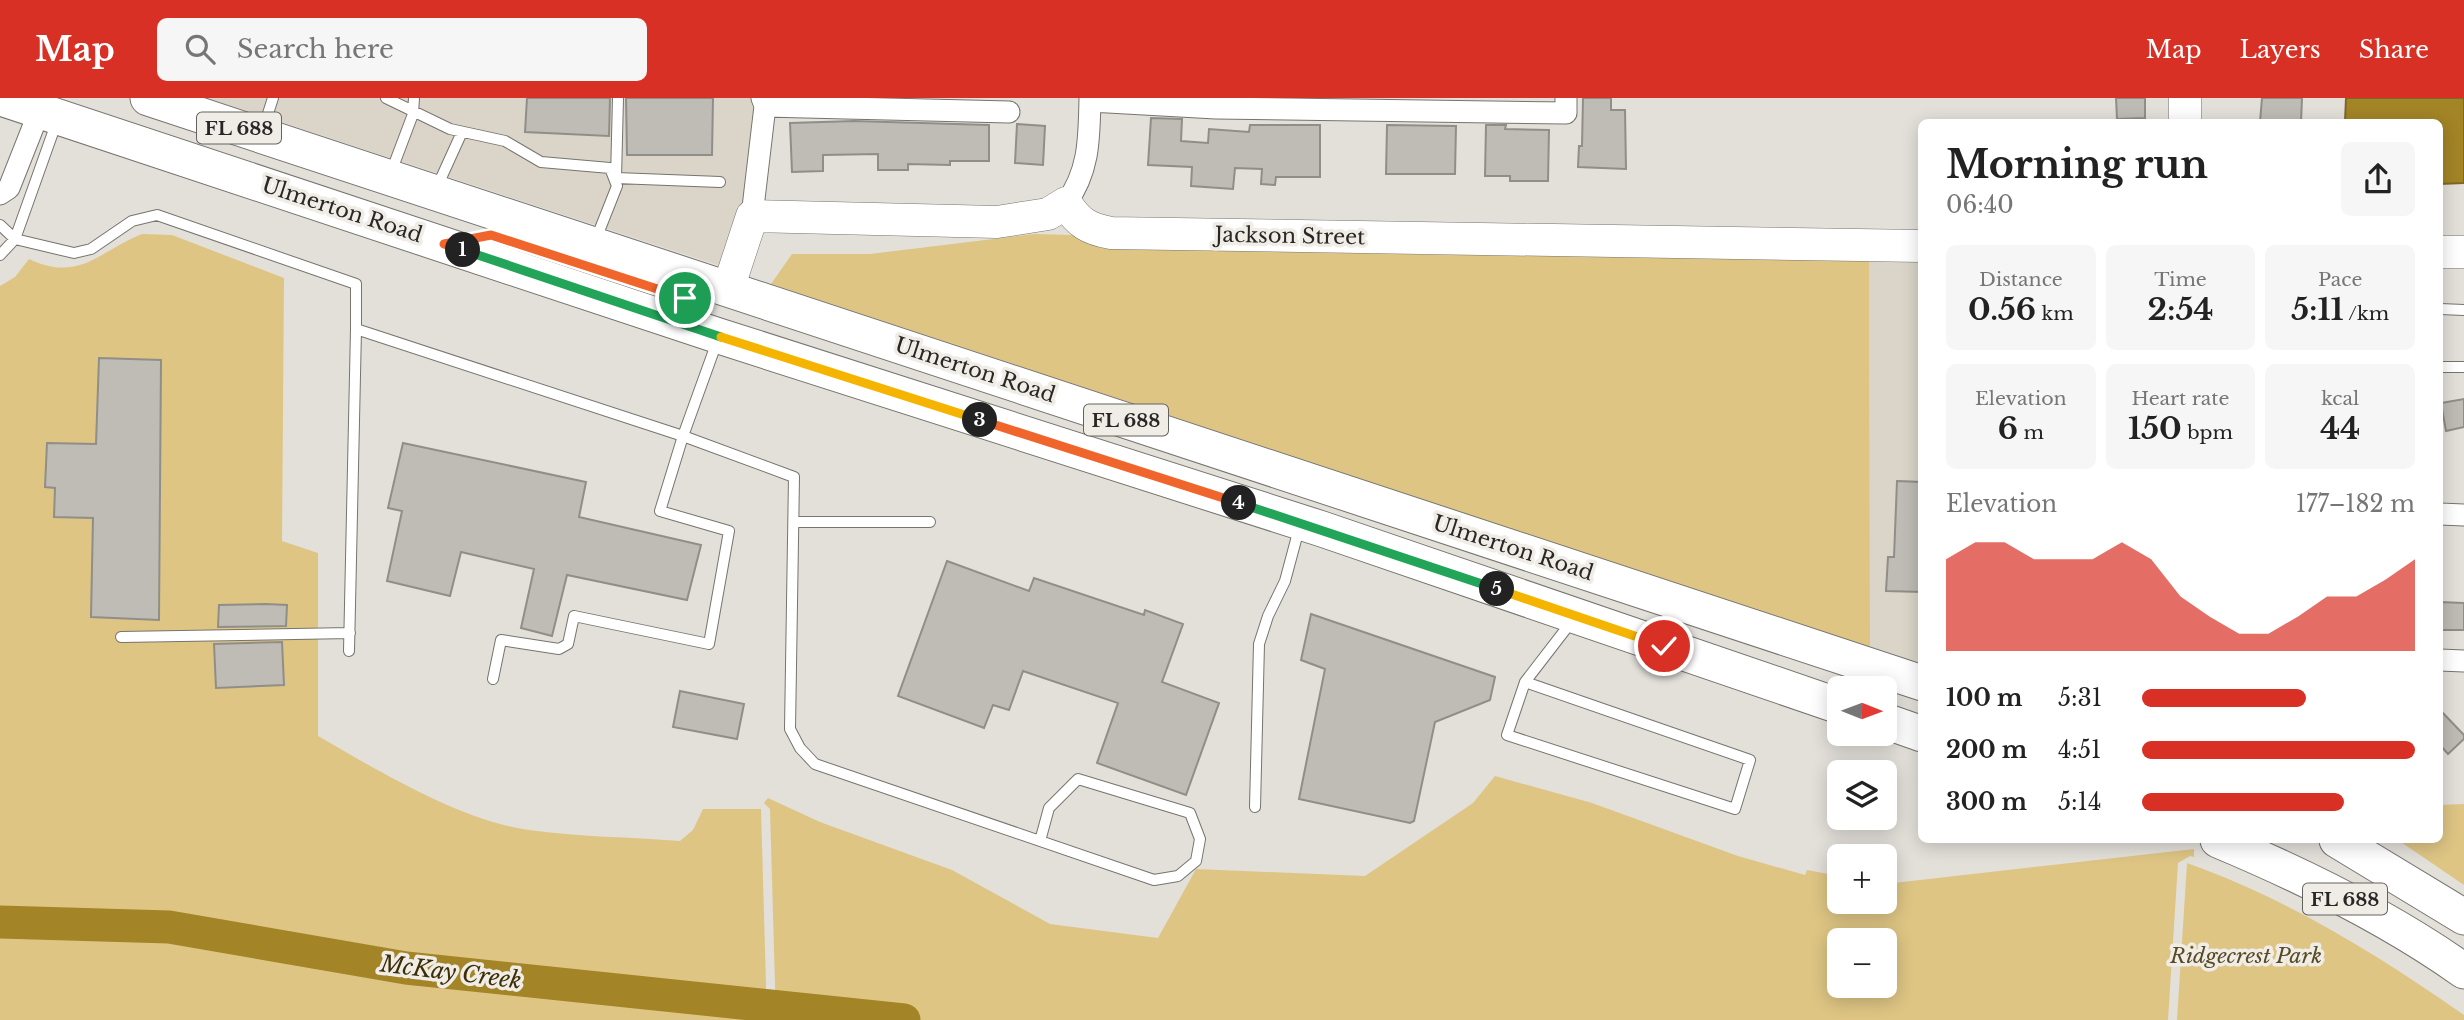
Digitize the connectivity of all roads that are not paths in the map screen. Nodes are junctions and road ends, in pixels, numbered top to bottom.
1 (1, 98) edge
2 (148, 98) edge
3 (273, 98) edge
4 (386, 98) edge
5 (414, 98) edge
6 (618, 98) edge
7 (1566, 98) edge
8 (2185, 98) edge
9 (1090, 99) edge
10 (763, 102) edge
11 (1216, 103) edge
12 (47, 109) edge
13 (1009, 112) dead end
14 (413, 114) junction
15 (2185, 119) edge
16 (462, 132) junction
17 (261, 135) junction
18 (389, 177) junction
19 (616, 178) junction
20 (720, 182) dead end
21 (435, 192) junction
22 (0, 194) edge
23 (1066, 203) junction
24 (751, 216) junction
25 (0, 225) edge
26 (15, 239) junction
27 (444, 244) junction
28 (594, 245) junction
29 (1918, 246) edge
30 (2443, 252) edge
31 (2464, 252) edge
32 (0, 255) edge
33 (728, 289) junction
34 (2443, 309) edge
35 (2464, 310) edge
36 (356, 328) junction
37 (719, 337) junction
38 (2443, 367) edge
39 (2464, 367) edge
40 (1087, 406) junction
41 (683, 436) junction
42 (2443, 514) edge
43 (2464, 515) edge
44 (794, 522) junction
45 (930, 522) dead end
46 (1301, 523) junction
47 (1576, 616) junction
48 (350, 633) junction
49 (121, 637) dead end
50 (349, 651) dead end
51 (1837, 656) junction
52 (2443, 660) edge
53 (2464, 661) edge
54 (493, 679) dead end
55 (1918, 681) edge
56 (1525, 682) junction
57 (1827, 702) edge
58 (1897, 725) edge
59 (1918, 733) edge
60 (1255, 807) dead end
61 (1040, 841) junction
62 (2225, 843) edge
63 (2342, 843) edge
64 (2464, 917) edge
65 (2464, 971) edge

1 - 12 main road, Ulmerton Road / FL 688
2 - 17 main road, Ulmerton Road / FL 688
3 - 17 lane
4 - 14 lane
5 - 14 lane
6 - 19 lane
7 - 11 street
8 - 15 street
9 - 11 street
9 - 23 street
10 - 13 street
10 - 24 street
12 - 22 street
12 - 26 lane
12 - 27 main road, Ulmerton Road / FL 688
14 - 16 lane
14 - 18 lane
16 - 19 lane
16 - 21 lane
17 - 18 main road, Ulmerton Road / FL 688
18 - 21 main road, Ulmerton Road / FL 688
19 - 20 lane
19 - 28 lane
21 - 28 main road, Ulmerton Road / FL 688
23 - 24 street
23 - 29 street, Jackson Street
24 - 33 street
25 - 26 lane
26 - 32 lane
26 - 36 lane
27 - 33 main road
27 - 37 main road, Ulmerton Road / FL 688
28 - 33 main road, Ulmerton Road / FL 688
30 - 31 street
33 - 40 main road, Ulmerton Road / FL 688
34 - 35 lane
36 - 41 lane
36 - 48 lane
37 - 40 main road
37 - 41 lane
37 - 46 main road, Ulmerton Road / FL 688
38 - 39 lane
40 - 51 main road, Ulmerton Road / FL 688
41 - 44 lane
41 - 54 lane
42 - 43 street
44 - 45 lane
44 - 61 lane
46 - 47 main road, Ulmerton Road / FL 688
46 - 60 lane
47 - 51 main road
47 - 56 lane
47 - 57 main road, Ulmerton Road / FL 688
48 - 49 lane
48 - 50 lane
51 - 55 main road, Ulmerton Road / FL 688
52 - 53 street
56 - 56 lane
58 - 59 main road
61 - 61 lane
62 - 65 main road, FL 688
63 - 64 main road, FL 688

